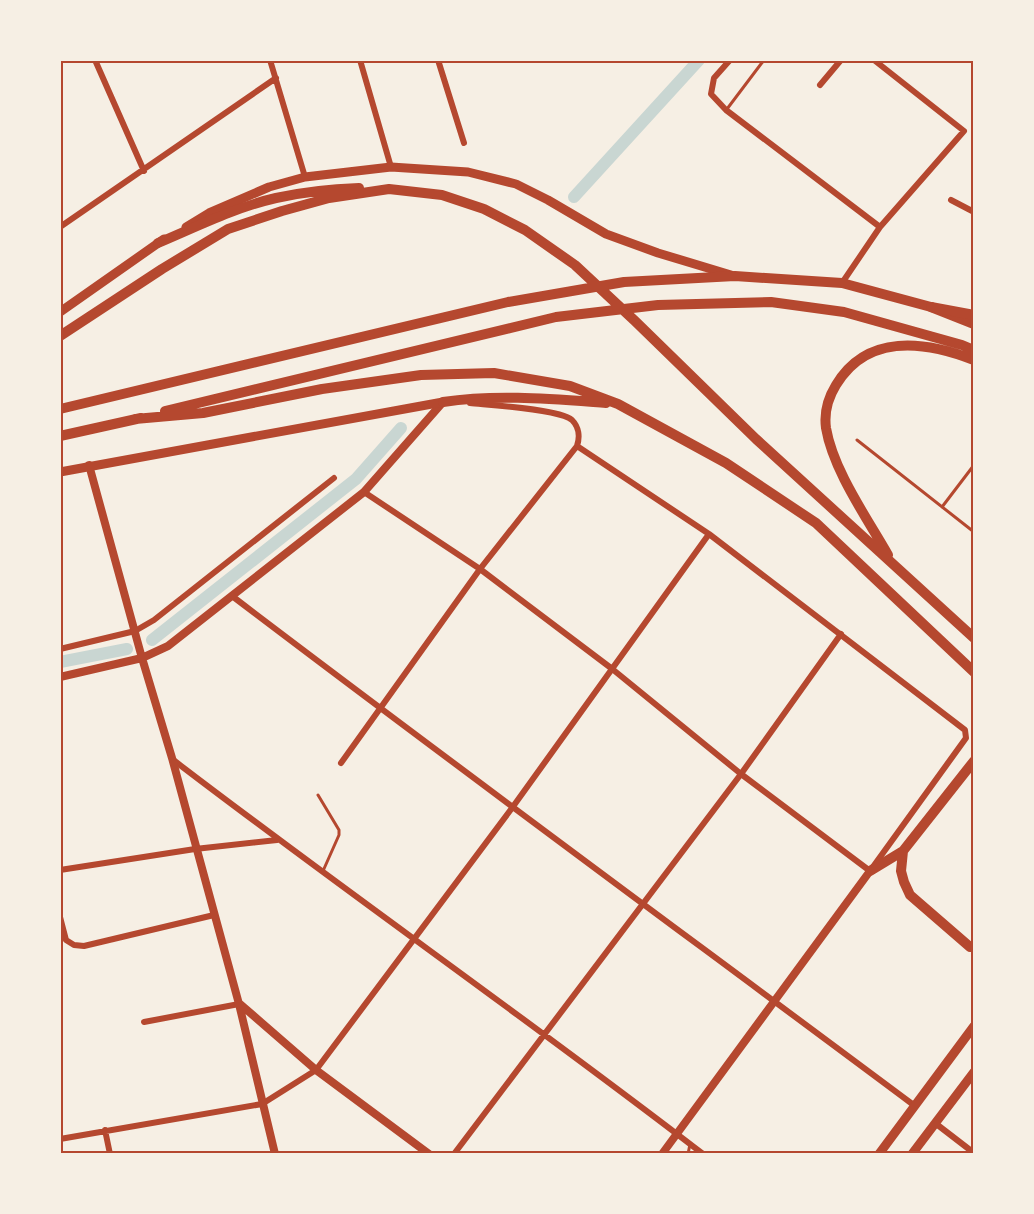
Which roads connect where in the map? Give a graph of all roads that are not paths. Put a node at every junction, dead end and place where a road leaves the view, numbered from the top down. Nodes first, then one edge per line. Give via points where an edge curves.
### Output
1 (95, 60) edge
2 (270, 60) edge
3 (360, 60) edge
4 (438, 60) edge
5 (730, 60) edge
6 (764, 60) edge
7 (841, 60) edge
8 (874, 60) edge
9 (276, 78) junction
10 (820, 85) dead end
11 (726, 110) junction
12 (464, 143) dead end
13 (390, 167) junction
14 (144, 171) junction
15 (305, 177) junction
16 (389, 189) junction
17 (951, 200) dead end
18 (974, 212) edge
19 (60, 227) edge
20 (880, 227) junction
21 (159, 243) junction
22 (735, 276) junction
23 (843, 283) junction
24 (931, 307) junction
25 (60, 310) edge
26 (974, 315) edge
27 (974, 324) edge
28 (60, 336) edge
29 (974, 350) edge
30 (974, 360) edge
31 (443, 402) junction
32 (618, 404) junction
33 (60, 409) edge
34 (135, 419) junction
35 (60, 436) edge
36 (857, 440) dead end
37 (577, 446) junction
38 (89, 465) junction
39 (974, 465) edge
40 (60, 472) edge
41 (334, 478) dead end
42 (364, 492) junction
43 (942, 507) junction
44 (974, 532) edge
45 (709, 534) junction
46 (894, 565) junction
47 (480, 569) junction
48 (232, 596) junction
49 (135, 631) junction
50 (841, 634) junction
51 (974, 638) edge
52 (60, 649) edge
53 (142, 658) junction
54 (611, 668) junction
55 (974, 672) edge
56 (60, 677) edge
57 (380, 709) junction
58 (171, 758) junction
59 (974, 761) edge
60 (340, 763) dead end
61 (741, 774) junction
62 (318, 795) dead end
63 (512, 808) junction
64 (277, 840) junction
65 (195, 849) junction
66 (903, 851) junction
67 (60, 870) edge
68 (870, 871) junction
69 (322, 873) junction
70 (644, 903) junction
71 (214, 915) junction
72 (60, 917) edge
73 (413, 940) junction
74 (974, 947) edge
75 (775, 1001) junction
76 (239, 1004) junction
77 (144, 1022) dead end
78 (974, 1026) edge
79 (545, 1035) junction
80 (316, 1070) junction
81 (972, 1077) edge
82 (262, 1104) junction
83 (915, 1106) junction
84 (935, 1123) junction
85 (105, 1130) junction
86 (677, 1134) junction
87 (60, 1139) edge
88 (690, 1144) junction
89 (974, 1153) edge
90 (110, 1154) edge
91 (275, 1154) edge
92 (429, 1154) edge
93 (454, 1154) edge
94 (662, 1154) edge
95 (688, 1154) edge
96 (703, 1154) edge
97 (879, 1154) edge
98 (912, 1154) edge

1 - 14 street
2 - 9 street
3 - 13 street
4 - 12 street
5 - 11 street via 714,78 711,94
6 - 11 lane
7 - 10 street
8 - 20 street via 964,130
9 - 14 street
9 - 15 street
11 - 20 street
13 - 15 main road
13 - 22 main road via 468,172 516,184 606,234
14 - 19 street
15 - 21 main road via 259,191 209,213
16 - 21 highway via 323,189 274,198
16 - 28 highway via 329,198 228,229
16 - 46 highway via 442,195 484,209 525,230 575,265
17 - 18 street
20 - 23 street
21 - 25 main road
22 - 23 highway
22 - 33 highway via 624,282 508,303
23 - 24 highway
24 - 26 highway
24 - 27 highway
29 - 34 highway via 844,312 771,302 658,305 556,317
30 - 46 highway via 920,345 891,345 864,355 844,372 828,399 826,426 834,460
31 - 32 highway via 501,397
31 - 37 street via 566,416 577,428
31 - 38 main road
31 - 42 street
32 - 34 highway via 570,386 494,373 422,375 322,389 203,413
32 - 55 highway via 726,463 816,524
34 - 35 highway
36 - 43 lane
37 - 45 street
37 - 47 street
38 - 40 main road
38 - 49 street
39 - 43 lane
41 - 49 street
42 - 47 street
42 - 48 street
43 - 44 lane
45 - 50 street
45 - 54 street
46 - 51 highway
47 - 54 street
47 - 57 street
48 - 53 street via 168,646
48 - 57 street
49 - 52 street
49 - 53 street
50 - 61 street
50 - 68 street via 965,730 966,738
53 - 56 street
53 - 58 street
54 - 61 street
54 - 63 street
57 - 60 street
57 - 63 street
58 - 64 street
58 - 65 street
59 - 66 highway
61 - 68 street
61 - 70 street
62 - 69 lane via 339,830
63 - 70 street
63 - 73 street
64 - 65 street
64 - 69 street
65 - 67 street
65 - 71 street
66 - 68 highway
66 - 74 highway via 902,877 910,896
68 - 75 street
69 - 73 street
70 - 75 street
70 - 79 street
71 - 72 street via 84,946 66,940
71 - 76 street
73 - 79 street
73 - 80 street
75 - 83 street
75 - 86 street
76 - 77 street
76 - 80 street
76 - 82 street
78 - 83 main road
79 - 86 street
79 - 93 street
80 - 82 street
80 - 92 street
81 - 84 main road
82 - 85 street
82 - 91 street
83 - 97 main road
84 - 89 street
84 - 98 main road
85 - 87 street
85 - 90 street
86 - 88 street
86 - 94 street
88 - 95 lane
88 - 96 street

